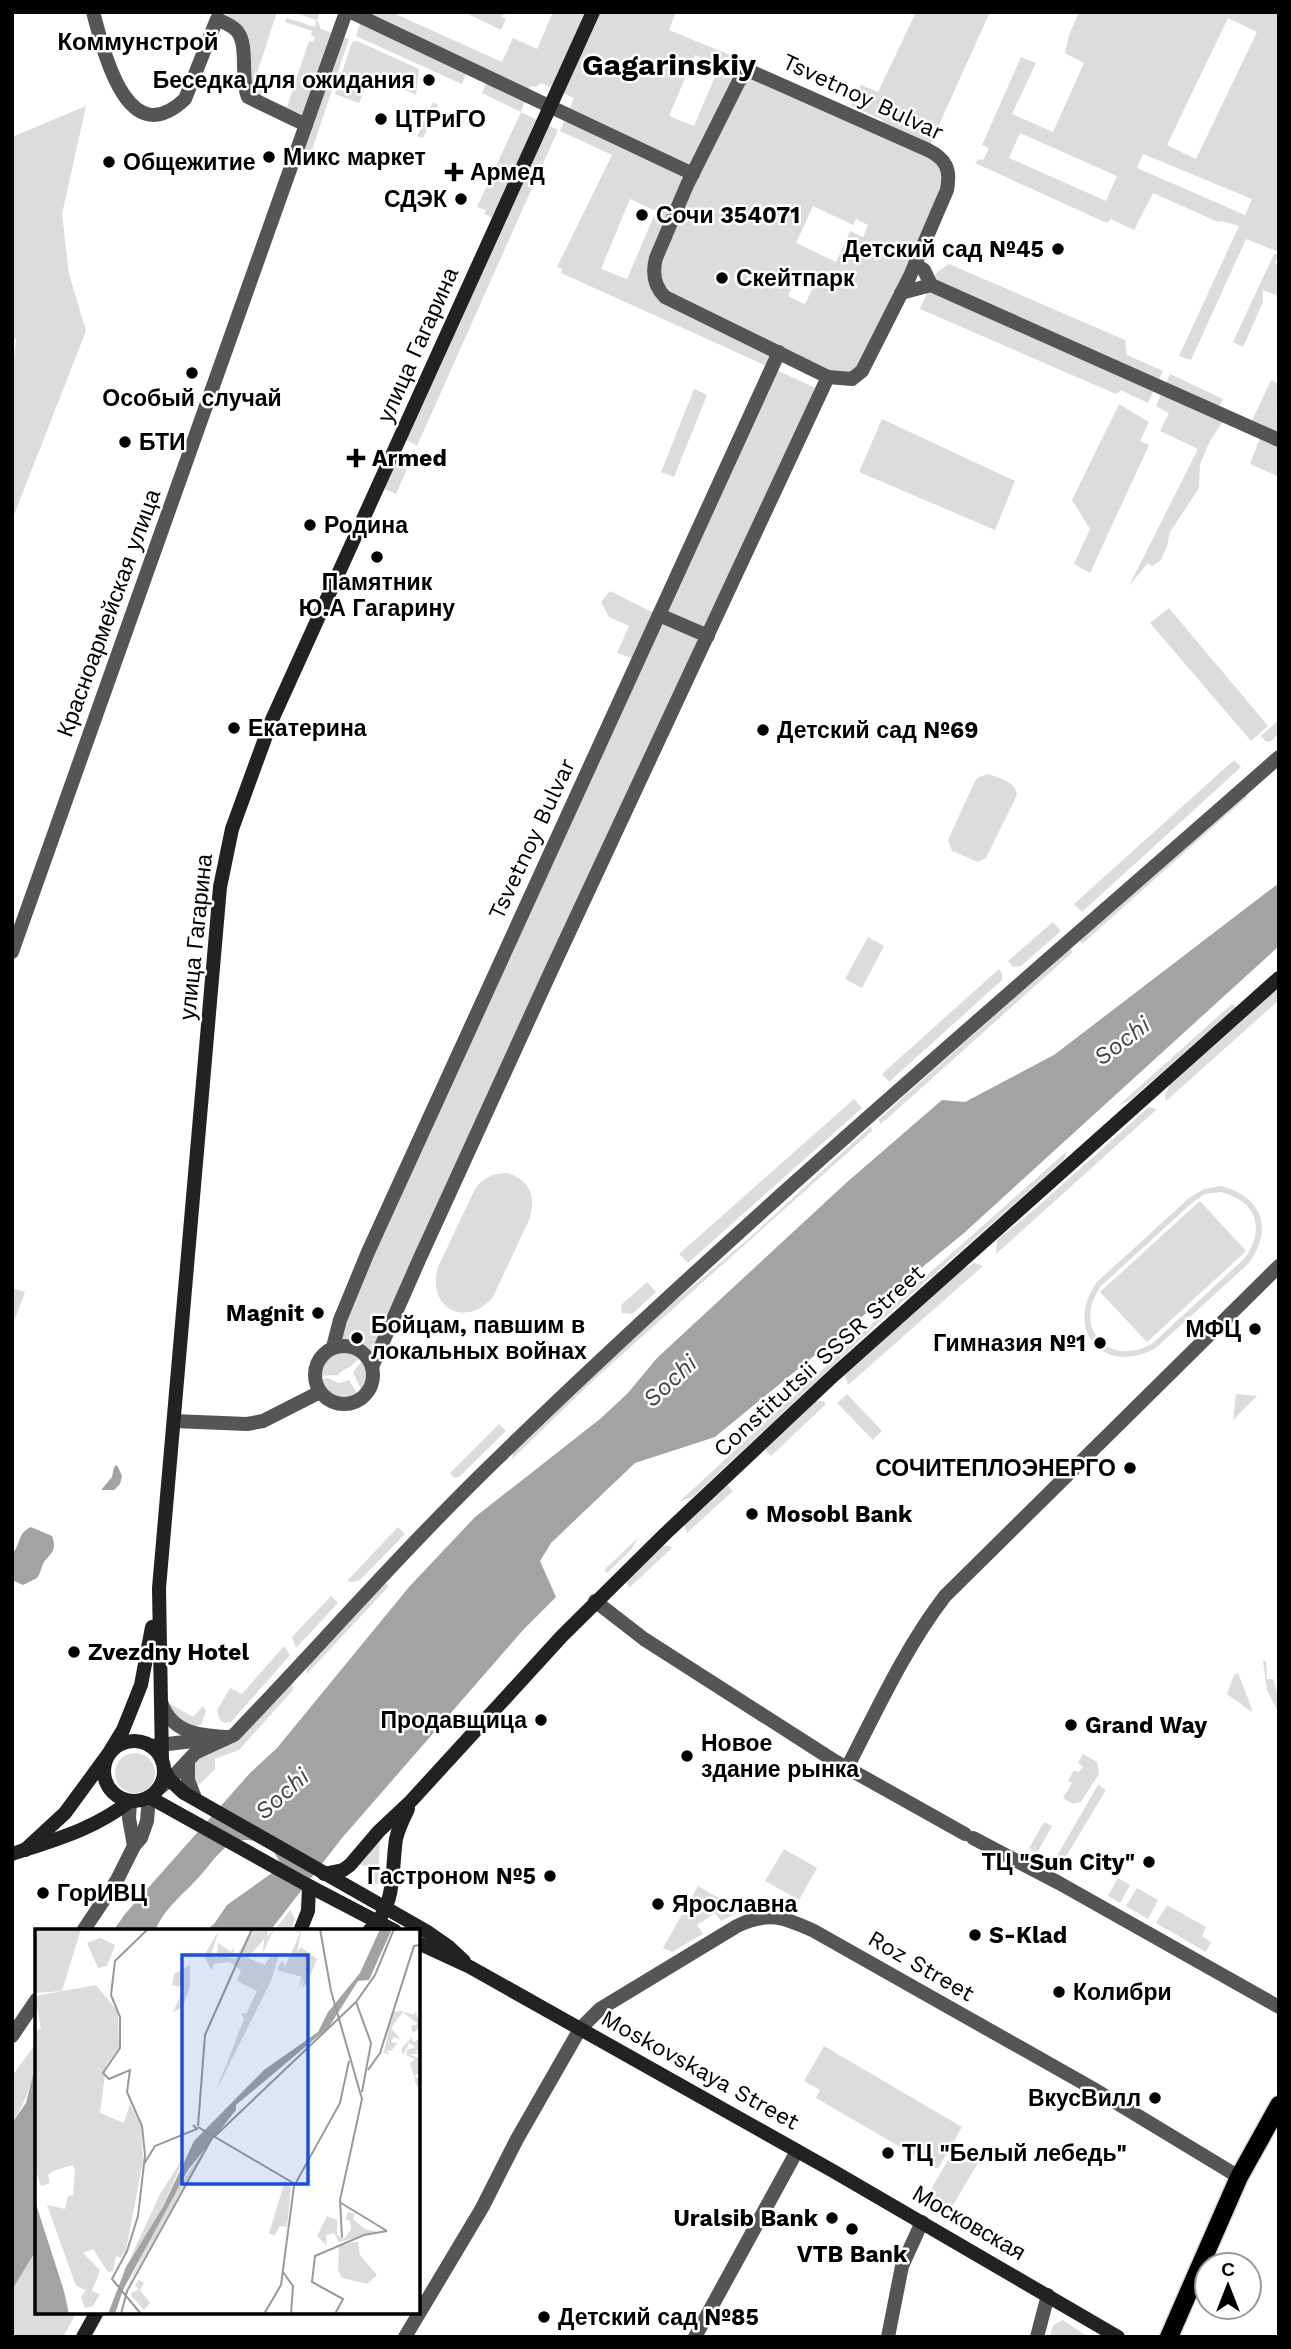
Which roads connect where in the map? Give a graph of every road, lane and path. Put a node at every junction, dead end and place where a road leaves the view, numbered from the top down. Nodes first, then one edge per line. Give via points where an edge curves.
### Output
1 (93, 12) edge
2 (348, 12) edge
3 (593, 12) edge
4 (551, 107) junction
5 (306, 125) junction
6 (693, 174) junction
7 (915, 264) junction
8 (931, 285) junction
9 (901, 293) junction
10 (779, 352) junction
11 (828, 377) junction
12 (1279, 440) edge
13 (659, 615) junction
14 (708, 636) junction
15 (1279, 757) edge
16 (12, 952) edge
17 (1279, 978) edge
18 (1279, 1266) edge
19 (333, 1348) junction
20 (372, 1367) junction
21 (320, 1392) junction
22 (174, 1421) junction
23 (159, 1588) junction
24 (595, 1601) junction
25 (160, 1701) junction
26 (232, 1737) junction
27 (156, 1745) junction
28 (109, 1753) junction
29 (188, 1761) junction
30 (847, 1769) junction
31 (165, 1770) junction
32 (153, 1794) junction
33 (197, 1799) junction
34 (130, 1801) junction
35 (411, 1801) junction
36 (134, 1846) junction
37 (18, 1852) edge
38 (323, 1872) junction
39 (309, 1886) junction
40 (386, 1908) junction
41 (374, 1926) edge
42 (84, 1929) edge
43 (301, 1929) edge
44 (420, 1929) edge
45 (420, 1929) edge
46 (420, 1944) edge
47 (470, 1967) junction
48 (35, 2003) edge
49 (1279, 2007) edge
50 (580, 2029) junction
51 (12, 2036) edge
52 (1279, 2105) edge
53 (797, 2151) junction
54 (1239, 2177) junction
55 (922, 2222) junction
56 (1048, 2295) junction
57 (420, 2312) edge
58 (96, 2314) edge
59 (419, 2314) edge
60 (83, 2337) edge
61 (405, 2337) edge
62 (695, 2337) edge
63 (888, 2337) edge
64 (1038, 2337) edge
65 (1118, 2337) edge
66 (1169, 2337) edge

1 - 5 street via 122,94 149,116 175,109 186,99 217,19 239,33 248,97
2 - 4 street, Красноармейская улица
2 - 5 street, Красноармейская улица
3 - 4 main road
4 - 6 street, Красноармейская улица
4 - 22 main road via 271,722 232,829 220,887
5 - 16 street, Красноармейская улица
6 - 7 street, Tsvetnoy Bulvar via 739,80 747,73 759,73 928,150 946,163 947,190
6 - 10 street, Tsvetnoy Bulvar via 656,258 654,276 660,292
7 - 8 street via 924,270
7 - 9 street, Tsvetnoy Bulvar
8 - 9 street
8 - 12 street
9 - 11 street, Tsvetnoy Bulvar via 862,370 852,379
10 - 11 street, Tsvetnoy Bulvar
10 - 13 street, Tsvetnoy Bulvar
11 - 14 street
13 - 14 street
13 - 19 street, Tsvetnoy Bulvar via 369,1252
14 - 20 street via 472,1141
15 - 26 street via 609,1352 466,1489
17 - 24 main road, Constitutsii SSSR Street via 834,1375
18 - 30 street via 945,1596
19 - 20 street via 357,1349
19 - 21 street via 316,1364
20 - 21 street via 372,1385 353,1403 334,1403
21 - 22 street via 263,1421
22 - 23 main road
23 - 25 main road
23 - 28 main road via 141,1685
24 - 30 street via 644,1639
24 - 35 main road, Constitutsii SSSR Street
25 - 26 street via 167,1717 187,1732
25 - 27 main road
26 - 27 street
26 - 29 street via 204,1747
27 - 28 main road via 128,1741
27 - 31 main road
28 - 34 main road via 103,1770 108,1787
28 - 37 main road via 65,1814
29 - 31 street
29 - 33 street via 188,1780
30 - 49 street
31 - 32 street
31 - 33 main road via 184,1793
32 - 34 main road
32 - 36 street via 141,1838
32 - 39 main road
33 - 38 main road
34 - 36 street
34 - 37 main road via 73,1834
35 - 38 main road via 379,1830 351,1866
35 - 40 main road via 396,1837
36 - 42 street
38 - 40 main road
39 - 41 main road
39 - 43 main road via 308,1911
40 - 41 main road
40 - 45 main road
44 - 47 main road
46 - 47 main road
47 - 50 main road, Moskovskaya Street
48 - 51 street
50 - 53 main road, Moskovskaya Street
50 - 54 street, Roz Street via 600,2009 749,1920 778,1917 814,1931
50 - 57 street, Roz Street
52 - 54 main road
53 - 55 main road, Московская
53 - 62 street
54 - 66 main road
55 - 56 main road, Московская
55 - 63 street via 902,2266
56 - 64 street
56 - 65 main road, Московская
58 - 60 main road
59 - 61 street, Roz Street

